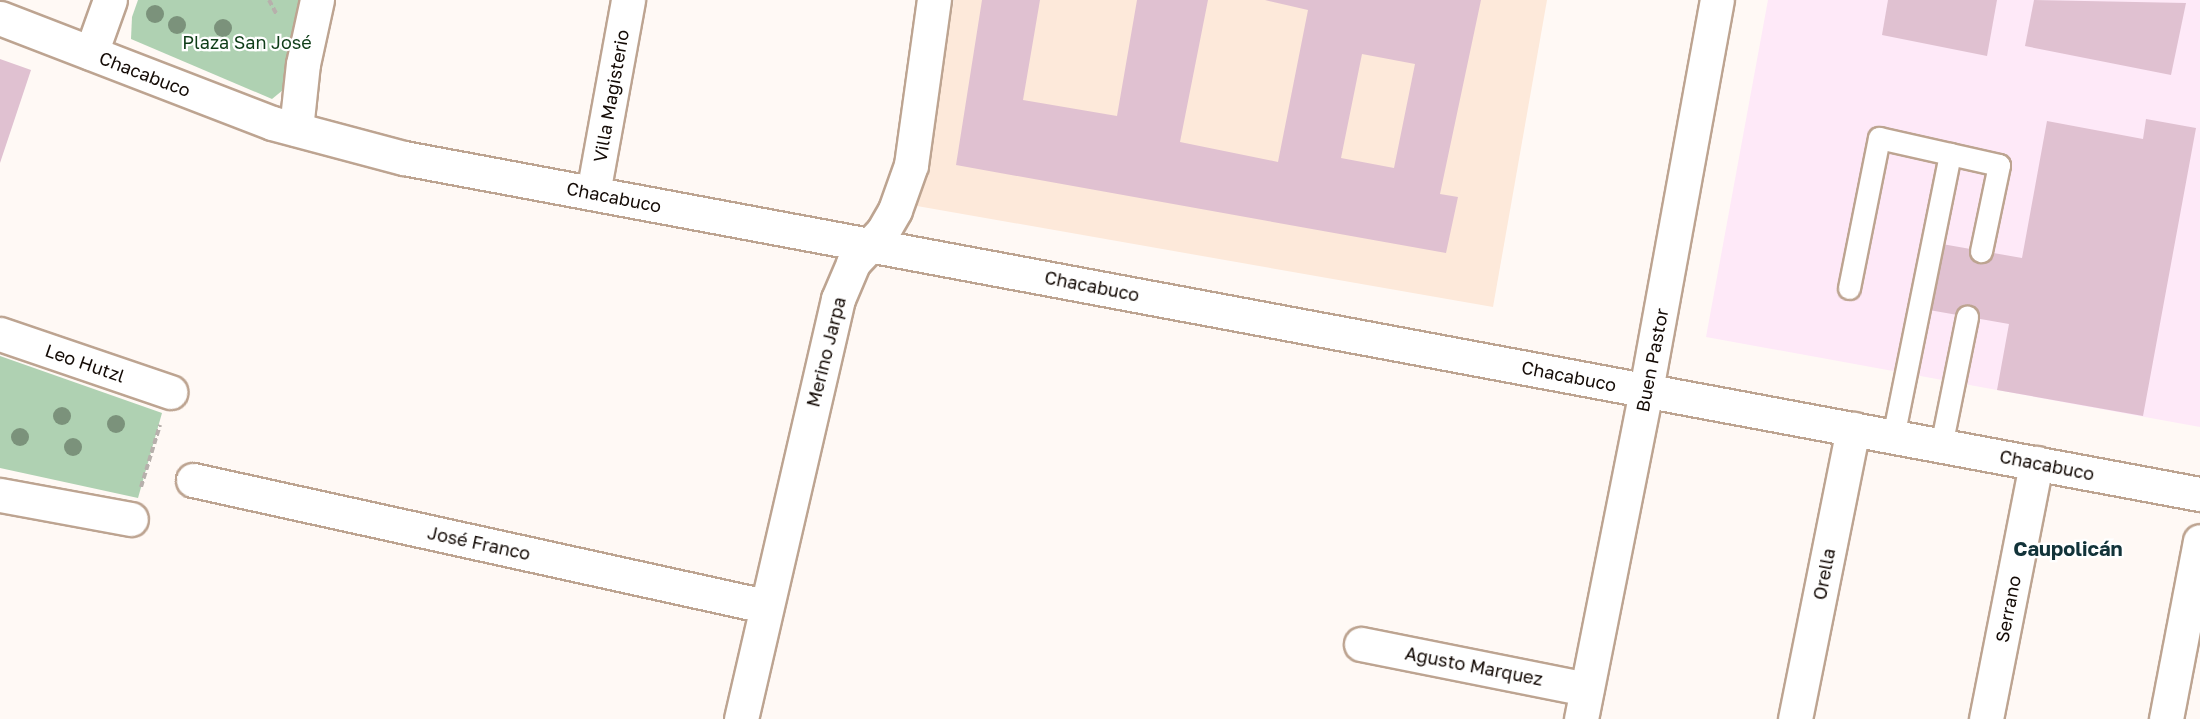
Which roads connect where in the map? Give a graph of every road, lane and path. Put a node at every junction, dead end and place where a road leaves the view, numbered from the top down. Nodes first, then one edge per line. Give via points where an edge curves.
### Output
1 (110, 0) edge
2 (317, 0) edge
3 (628, 0) edge
4 (934, 0) edge
5 (1717, 0) edge
6 (0, 18) edge
7 (91, 53) junction
8 (296, 129) junction
9 (1950, 154) junction
10 (593, 193) junction
11 (867, 245) junction
12 (1981, 251) dead end
13 (1849, 288) dead end
14 (1967, 317) dead end
15 (0, 334) edge
16 (1646, 390) junction
17 (170, 392) joint
18 (1853, 429) junction
19 (1893, 437) junction
20 (1941, 446) junction
21 (2037, 463) junction
22 (193, 480) dead end
23 (2200, 494) edge
24 (0, 495) edge
25 (131, 519) joint
26 (2200, 541) edge
27 (765, 606) junction
28 (1361, 644) dead end
29 (1584, 704) edge
30 (741, 719) edge
31 (1795, 719) edge
32 (1986, 719) edge
33 (2166, 719) edge

1 - 7 street
2 - 8 street via 303,64
3 - 10 street, Villa Magisterio
4 - 11 street, Merino Jarpa via 911,165 895,210 883,231
5 - 16 street, Buen Pastor
6 - 7 street, Chacabuco
7 - 8 street, Chacabuco
8 - 10 street, Chacabuco via 404,158
9 - 12 lane via 1999,165
9 - 13 lane via 1879,138
9 - 19 lane
10 - 11 street, Chacabuco
11 - 16 street, Chacabuco
11 - 27 street, Merino Jarpa via 853,263 838,299
14 - 20 lane
15 - 17 street, Leo Hutzl
16 - 18 street, Chacabuco
16 - 29 street, Buen Pastor
17 - 25 path
18 - 19 street, Chacabuco
18 - 31 street, Orella
19 - 20 street, Chacabuco
20 - 21 street, Chacabuco
21 - 23 street, Chacabuco
21 - 32 street, Serrano
22 - 27 street, José Franco
24 - 25 street
26 - 33 street
27 - 30 street, Merino Jarpa
28 - 29 street, Agusto Marquez

